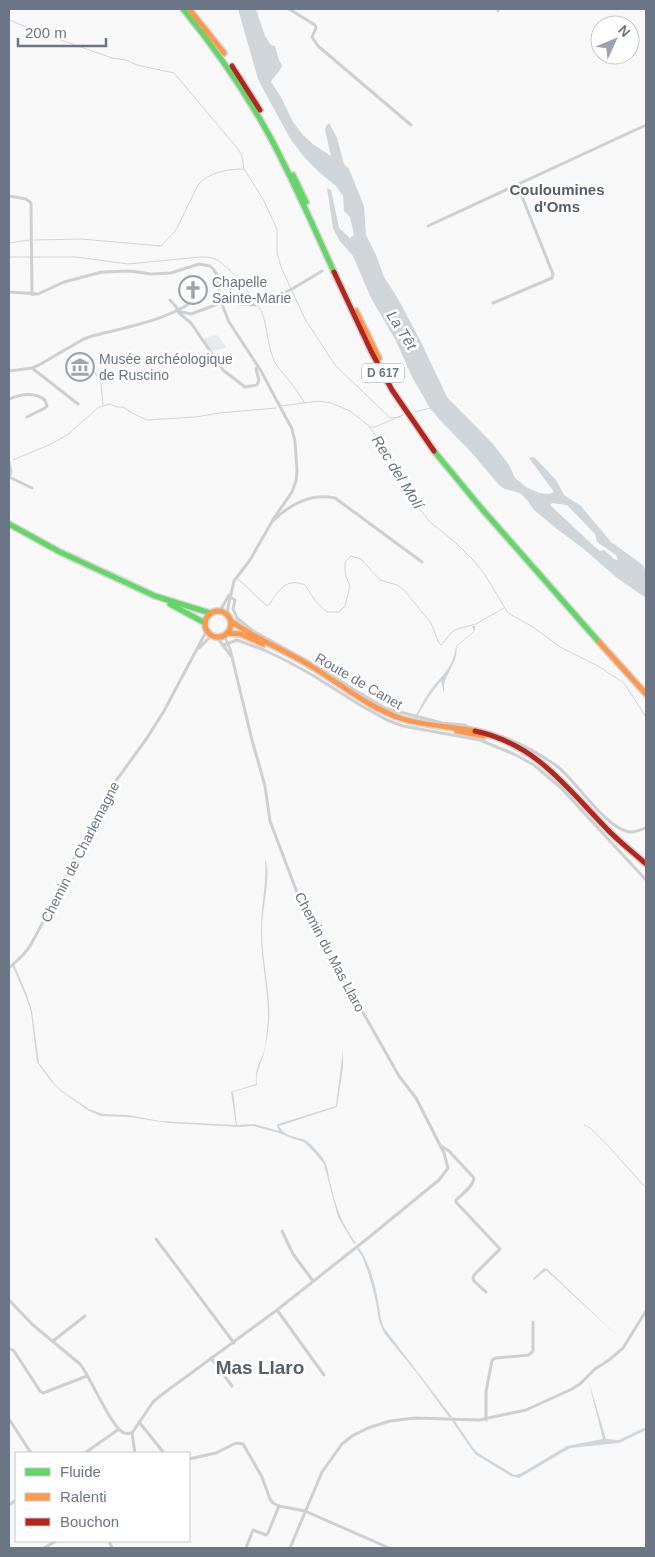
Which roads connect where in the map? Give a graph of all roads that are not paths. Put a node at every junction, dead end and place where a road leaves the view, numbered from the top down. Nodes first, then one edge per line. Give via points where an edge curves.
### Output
1 (183, 9) edge
2 (188, 9) edge
3 (289, 9) edge
4 (411, 125) dead end
5 (646, 125) edge
6 (517, 184) junction
7 (9, 196) edge
8 (428, 226) dead end
9 (322, 271) dead end
10 (196, 280) dead end
11 (9, 292) edge
12 (32, 295) junction
13 (170, 300) dead end
14 (221, 302) junction
15 (493, 303) dead end
16 (176, 311) junction
17 (258, 366) junction
18 (32, 368) junction
19 (9, 371) edge
20 (9, 399) edge
21 (78, 404) dead end
22 (27, 417) dead end
23 (9, 462) edge
24 (9, 478) edge
25 (32, 488) dead end
26 (270, 524) junction
27 (9, 525) edge
28 (422, 562) dead end
29 (229, 597) junction
30 (220, 611) junction
31 (210, 613) junction
32 (229, 618) junction
33 (205, 623) junction
34 (207, 630) junction
35 (226, 634) junction
36 (214, 636) junction
37 (226, 645) junction
38 (194, 655) junction
39 (646, 689) edge
40 (646, 694) edge
41 (467, 728) junction
42 (646, 828) edge
43 (646, 865) edge
44 (646, 880) edge
45 (11, 965) edge
46 (440, 1145) junction
47 (282, 1231) dead end
48 (156, 1239) dead end
49 (313, 1281) junction
50 (486, 1292) dead end
51 (9, 1300) edge
52 (276, 1310) junction
53 (646, 1311) edge
54 (85, 1316) dead end
55 (533, 1322) dead end
56 (53, 1341) junction
57 (234, 1343) junction
58 (9, 1348) edge
59 (211, 1358) junction
60 (324, 1375) dead end
61 (88, 1376) junction
62 (232, 1386) dead end
63 (9, 1419) edge
64 (486, 1420) junction
65 (139, 1422) junction
66 (119, 1429) junction
67 (132, 1433) junction
68 (30, 1452) edge
69 (86, 1452) edge
70 (135, 1452) edge
71 (163, 1452) edge
72 (190, 1460) edge
73 (280, 1506) junction
74 (305, 1510) junction
75 (246, 1548) edge
76 (290, 1548) edge
77 (390, 1548) edge

1 - 40 main road, D 617 via 224,61 263,124 364,337 413,422 476,502
2 - 39 main road, D 617 via 233,67 268,123 382,362 419,426 509,535
3 - 4 street via 315,25 312,37 318,46
5 - 6 street
6 - 8 street
6 - 15 street via 554,274 552,278
7 - 12 street via 26,198 31,203
9 - 14 street via 257,305
10 - 16 street via 201,295
11 - 12 street
12 - 14 street via 102,272 170,273 199,264 210,266 217,275
13 - 16 street
14 - 16 street via 191,314
14 - 17 street via 229,322
16 - 17 street via 191,323 222,370 245,387 257,385
16 - 18 street via 82,340
17 - 26 street via 295,441 296,481
18 - 19 street
18 - 21 street
20 - 22 street via 36,394 45,400 45,408
23 - 24 street
24 - 25 street
26 - 28 street via 293,504 327,496 335,498
26 - 29 street via 234,581
27 - 31 main road via 155,596
27 - 33 main road via 60,554
29 - 30 street
29 - 32 street
29 - 41 street via 235,600 233,609 237,618 253,631 374,702 413,716
30 - 31 main road
30 - 32 main road
31 - 33 main road
32 - 35 main road via 230,627
32 - 41 main road, Route de Canet via 246,632 386,712 421,724
33 - 34 main road
34 - 36 main road
34 - 38 street, Chemin de Charlemagne
35 - 36 main road
35 - 37 street
35 - 43 main road, Route de Canet via 237,633 284,654 384,714 422,726 486,736 522,751 554,776 613,838
36 - 37 street
36 - 38 street, Chemin de Charlemagne
37 - 44 street via 237,640 264,650 395,723 480,740 526,759 561,788
37 - 46 street, Chemin du Mas Llaro via 232,657 265,786 270,821 302,903
38 - 45 street, Chemin de Charlemagne via 160,718 113,785 30,946
41 - 42 street via 496,733 557,766 605,818 618,827 631,832
41 - 43 main road, Route de Canet via 510,743 546,766
46 - 49 street, Chemin du Mas Llaro via 448,1164 444,1174
46 - 50 street, Chemin du Mas Llaro via 474,1178 472,1185 456,1202 500,1249 473,1278
47 - 49 street via 293,1254
48 - 57 street
49 - 52 street, Chemin du Mas Llaro
51 - 56 street
52 - 57 street, Chemin du Mas Llaro
52 - 60 street
53 - 64 street via 622,1348 580,1384 526,1410
54 - 56 street
55 - 64 street via 530,1355 492,1360 486,1392
56 - 61 street via 80,1364
57 - 59 street, Chemin du Mas Llaro
58 - 61 street via 40,1392
59 - 62 street
59 - 65 street, Chemin du Mas Llaro via 154,1402
61 - 66 street
63 - 68 street
64 - 74 street via 405,1419 362,1431 342,1444 322,1472
65 - 67 street, Chemin du Mas Llaro
65 - 71 street
66 - 67 street
66 - 69 street
67 - 70 street
72 - 73 street via 216,1453 236,1443 244,1444 270,1499
73 - 74 street
73 - 75 street via 268,1533 254,1530
74 - 76 street
74 - 77 street

